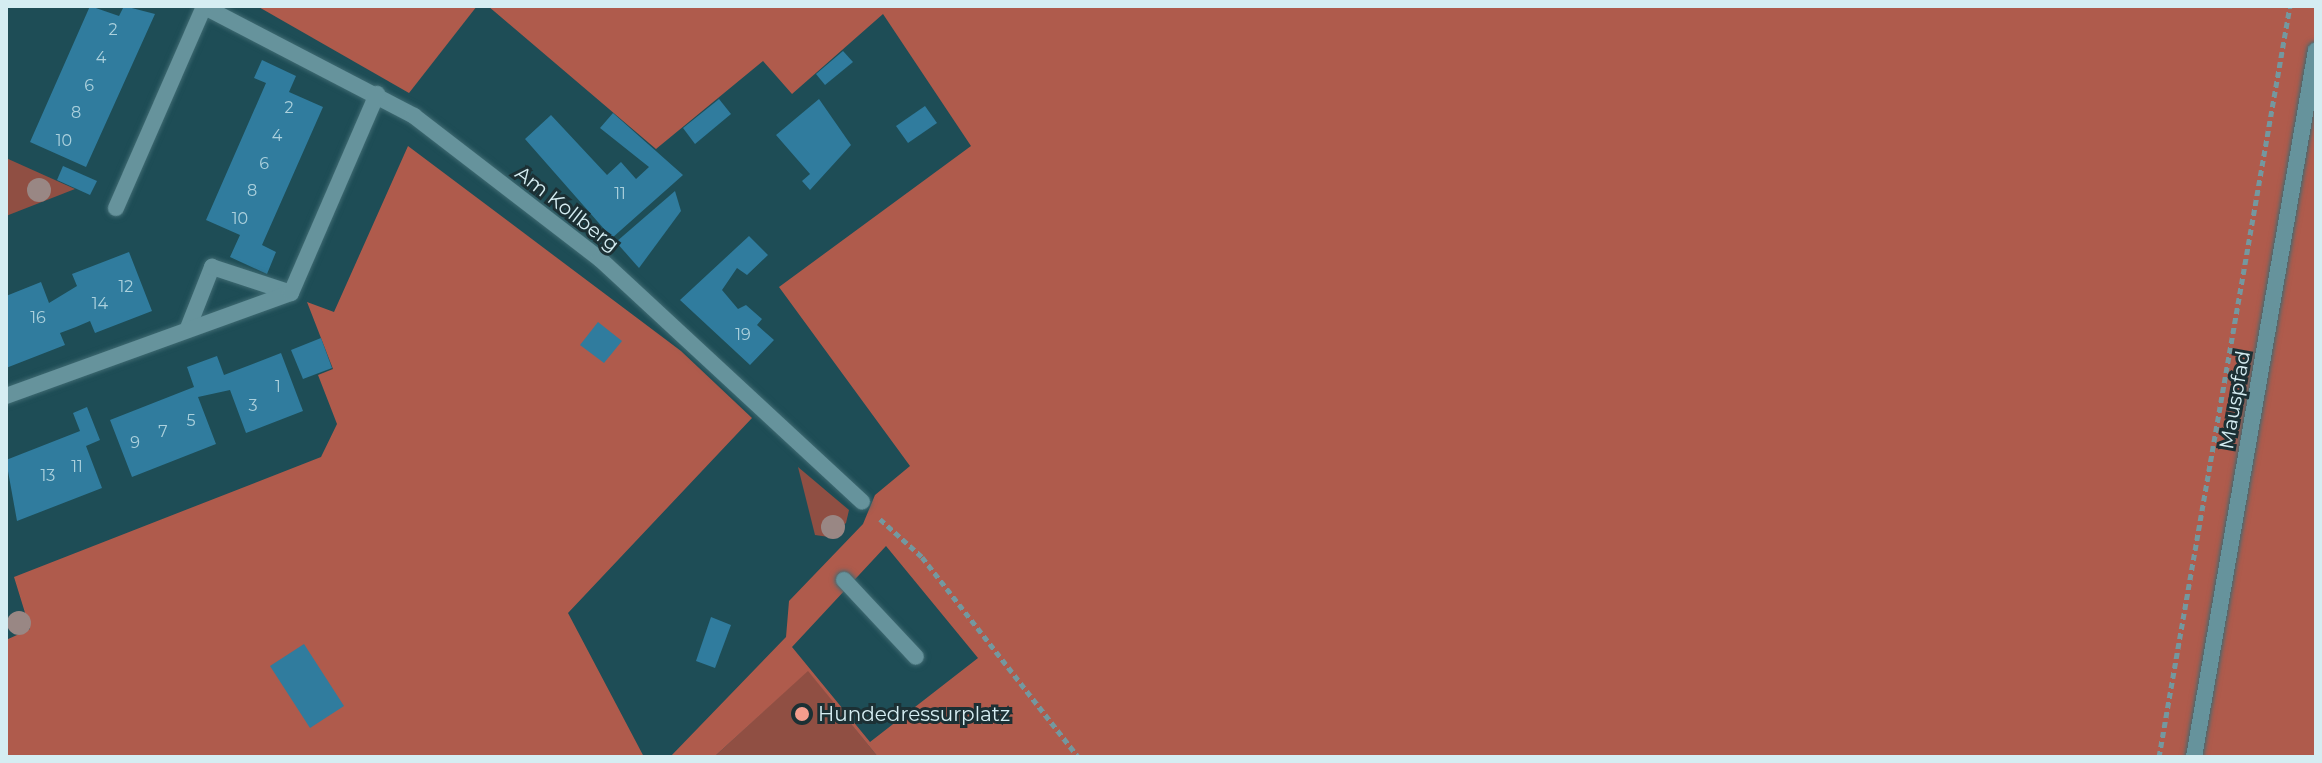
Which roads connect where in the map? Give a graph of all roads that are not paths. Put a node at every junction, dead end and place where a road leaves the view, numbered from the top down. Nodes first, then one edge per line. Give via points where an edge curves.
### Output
1 (204, 6) edge
2 (2316, 50) edge
3 (377, 94) junction
4 (116, 208) dead end
5 (291, 293) junction
6 (188, 328) junction
7 (6, 396) edge
8 (862, 502) road end
9 (844, 580) dead end
10 (916, 657) dead end
11 (2194, 757) edge

1 - 3 street, Am Kollberg
1 - 4 street, Am Kollberg
2 - 11 street, Mauspfad
3 - 5 street
3 - 8 street, Am Kollberg via 600,259
5 - 6 street
5 - 6 street via 212,267
6 - 7 street
9 - 10 street

